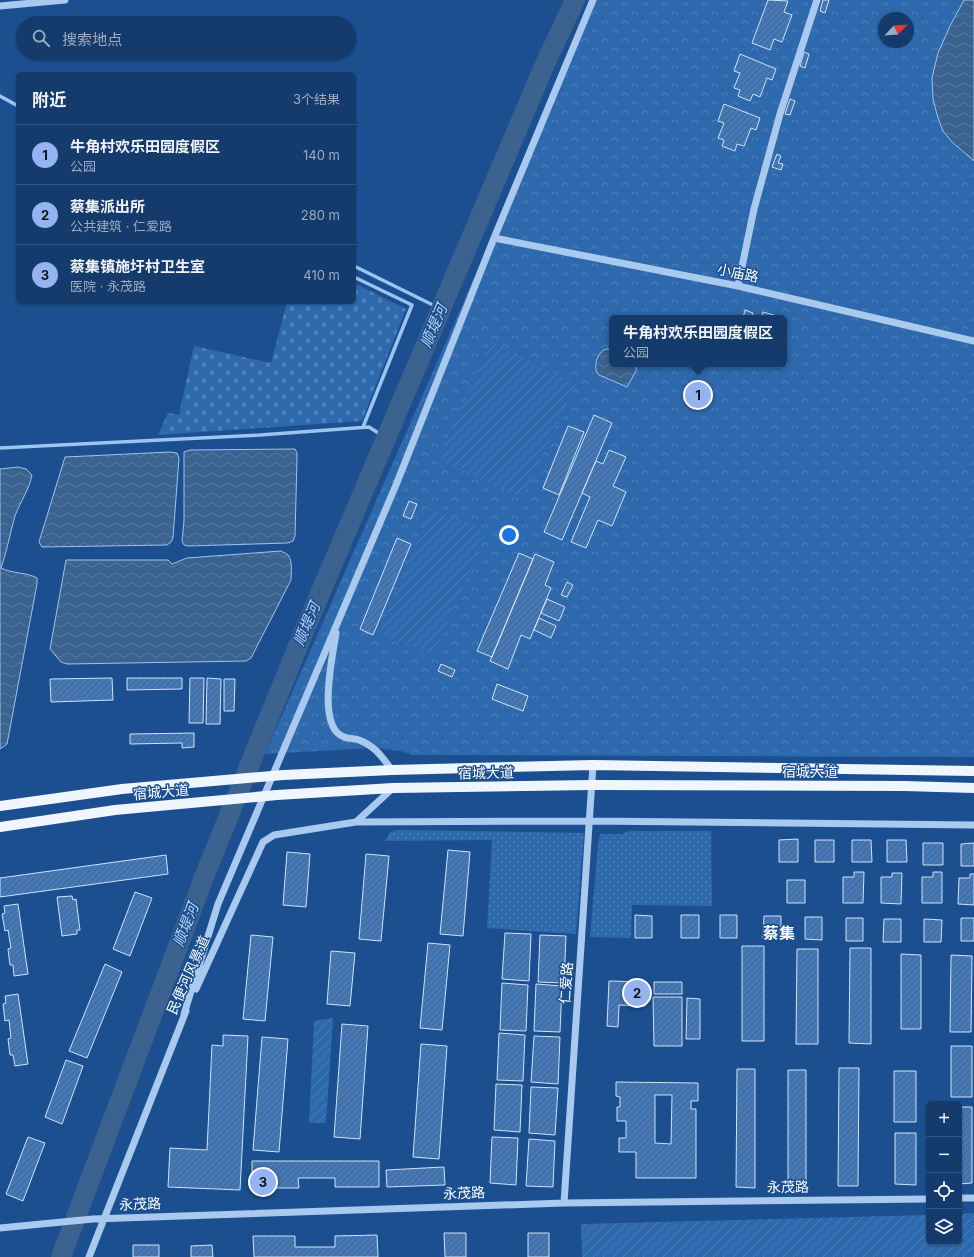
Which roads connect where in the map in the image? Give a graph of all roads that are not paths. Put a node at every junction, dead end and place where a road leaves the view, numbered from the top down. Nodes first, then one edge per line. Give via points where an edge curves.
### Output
1 (65, 0) edge
2 (593, 0) edge
3 (816, 0) edge
4 (0, 6) edge
5 (494, 238) junction
6 (738, 286) junction
7 (974, 341) edge
8 (337, 623) junction
9 (593, 765) junction
10 (392, 770) junction
11 (974, 771) edge
12 (592, 785) junction
13 (393, 788) junction
14 (974, 788) edge
15 (0, 806) edge
16 (590, 821) junction
17 (356, 822) junction
18 (974, 825) edge
19 (0, 827) edge
20 (184, 1014) junction
21 (962, 1198) edge
22 (974, 1198) edge
23 (926, 1199) edge
24 (564, 1203) junction
25 (104, 1218) junction
26 (0, 1228) edge
27 (89, 1257) edge

1 - 4 street
2 - 5 street
3 - 6 street via 758,194
5 - 6 street, 小庙路
5 - 8 street via 396,485
6 - 7 street, 小庙路
8 - 10 street via 327,695 330,721 335,731 343,737 357,740 378,751
8 - 20 street via 218,904
9 - 10 main road, 宿城大道
9 - 11 main road, 宿城大道
9 - 12 street, 仁爱路
10 - 15 main road, 宿城大道 via 283,775 122,789
12 - 13 main road, 宿城大道
12 - 14 main road, 宿城大道
12 - 16 street, 仁爱路
13 - 17 street
13 - 19 main road, 宿城大道 via 115,810
16 - 17 street, 民便河风景道
16 - 18 street, 民便河风景道
16 - 24 street, 仁爱路
17 - 20 street, 民便河风景道 via 274,835 263,842
20 - 25 street, 民便河风景道
21 - 22 street
23 - 24 street, 永茂路
24 - 25 street, 永茂路
25 - 26 street, 永茂路
25 - 27 street, 民便河风景道

